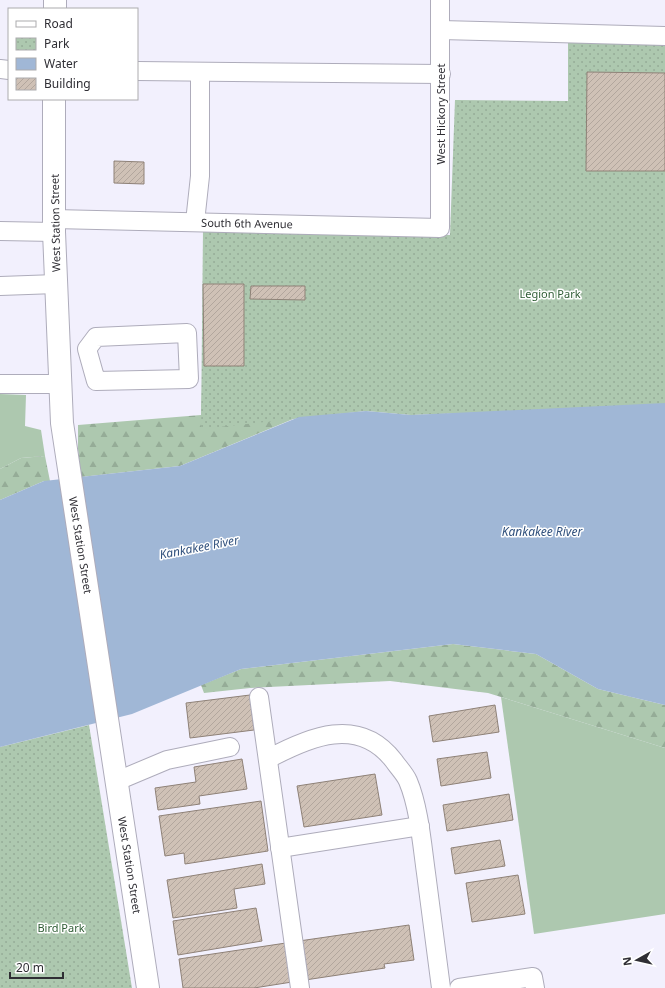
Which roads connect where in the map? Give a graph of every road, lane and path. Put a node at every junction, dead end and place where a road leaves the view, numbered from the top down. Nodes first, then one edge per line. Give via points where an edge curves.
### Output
1 (440, 0) edge
2 (441, 30) junction
3 (665, 36) edge
4 (138, 71) edge
5 (200, 72) junction
6 (441, 74) junction
7 (54, 100) edge
8 (195, 222) junction
9 (54, 225) junction
10 (440, 228) joint
11 (0, 231) edge
12 (56, 284) junction
13 (0, 286) edge
14 (87, 349) junction
15 (58, 350) junction
16 (0, 384) edge
17 (60, 384) junction
18 (259, 697) dead end
19 (230, 747) dead end
20 (268, 759) junction
21 (117, 781) junction
22 (420, 826) junction
23 (280, 848) junction
24 (534, 982) edge
25 (148, 988) edge
26 (300, 988) edge
27 (441, 988) edge
28 (459, 988) edge

1 - 2 street, West Hickory Street
2 - 3 street
2 - 6 street, West Hickory Street
4 - 5 street
5 - 6 street
5 - 8 street via 200,176
6 - 10 street, West Hickory Street
7 - 9 main road, West Station Street
8 - 9 street, South 6th Avenue
8 - 10 street, South 6th Avenue
9 - 11 street, South 6th Avenue
9 - 12 main road, West Station Street
12 - 13 street
12 - 15 main road, West Station Street
14 - 14 street via 96,381 189,379 187,333 96,337
14 - 15 street
15 - 17 main road, West Station Street
16 - 17 street
17 - 21 main road, West Station Street via 62,424
18 - 20 street
19 - 21 street via 167,760
20 - 22 street via 296,744 321,736 350,735 371,739 387,752 408,780
20 - 23 street
21 - 25 main road, West Station Street
22 - 23 street
22 - 27 street
23 - 26 street
24 - 28 street

